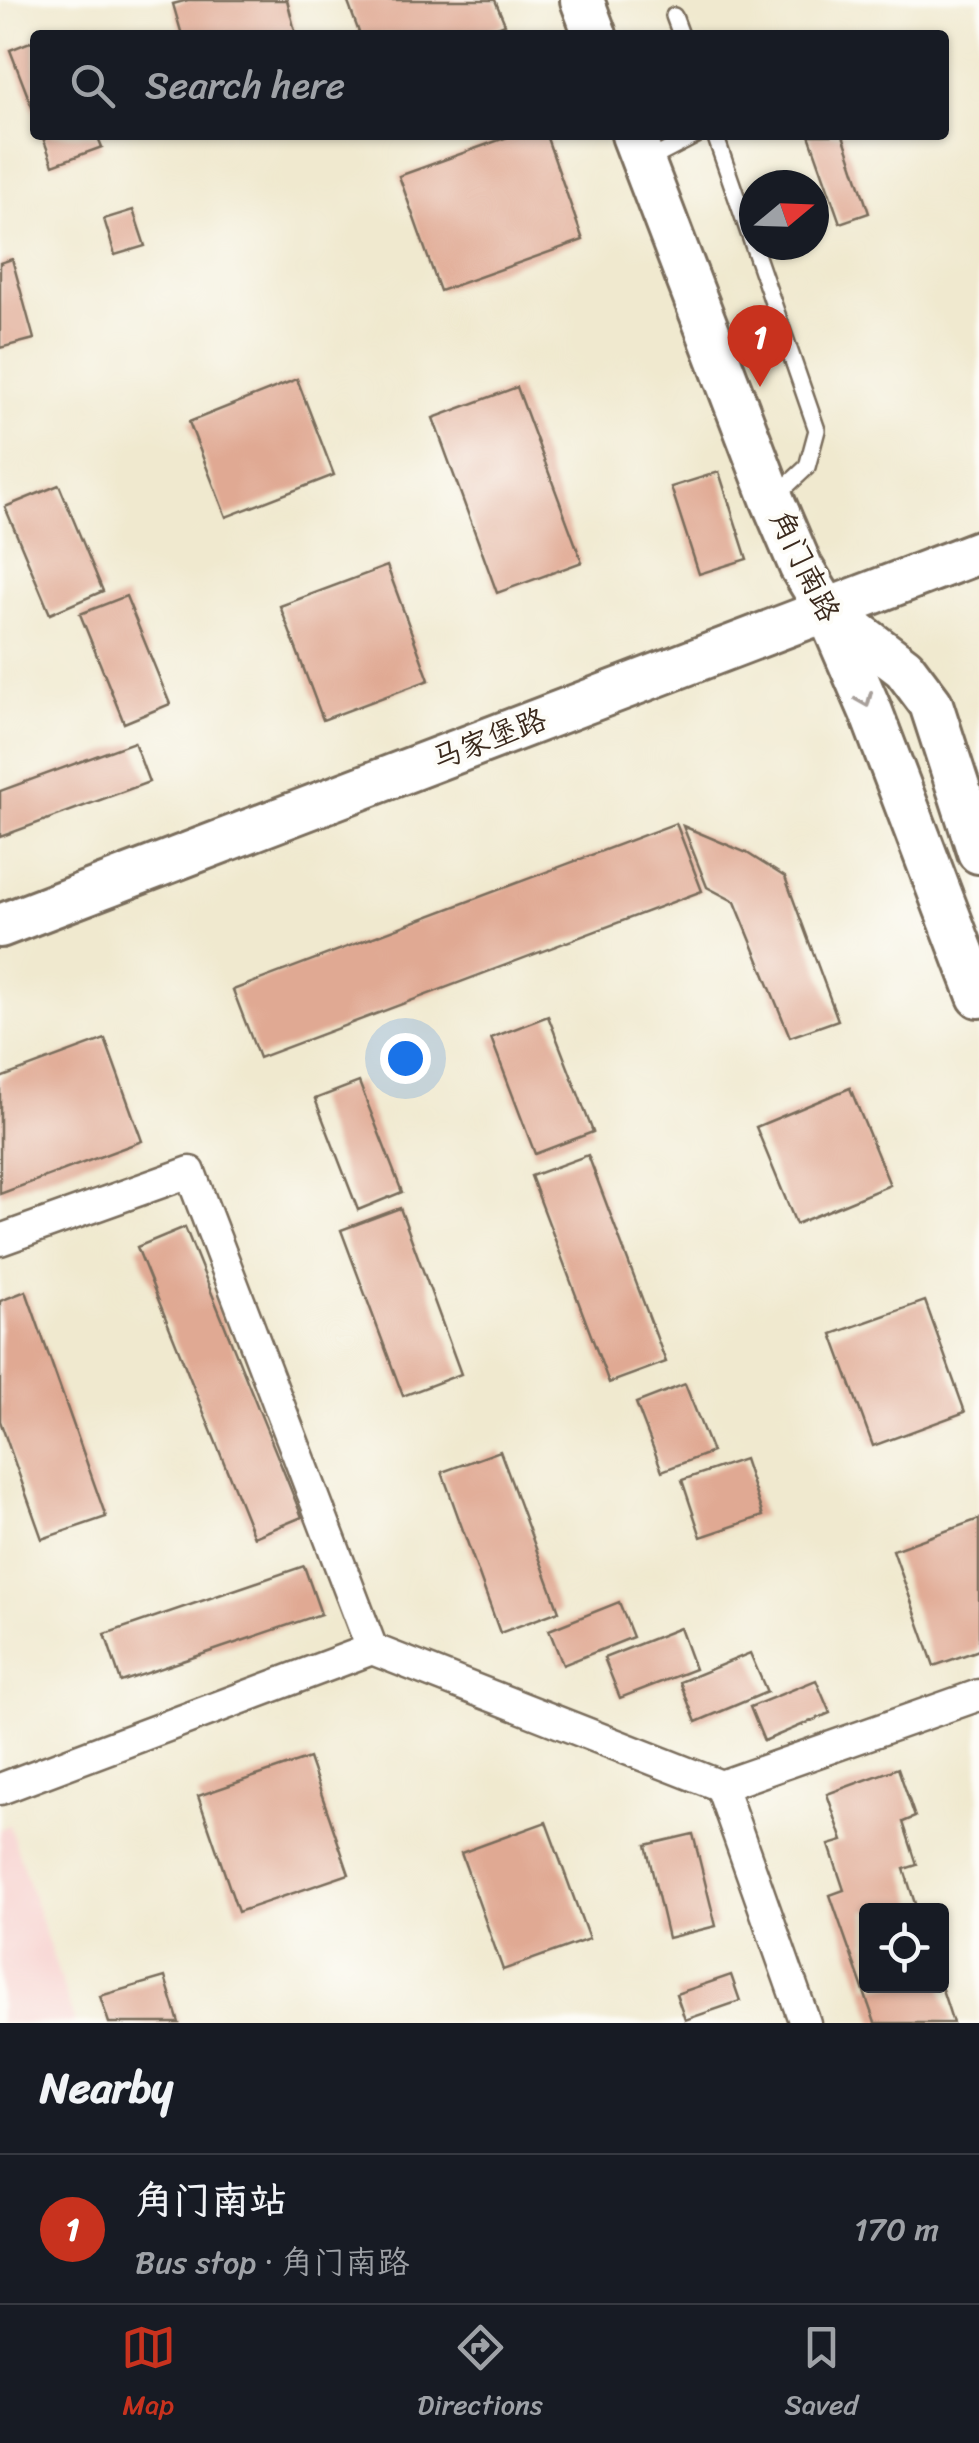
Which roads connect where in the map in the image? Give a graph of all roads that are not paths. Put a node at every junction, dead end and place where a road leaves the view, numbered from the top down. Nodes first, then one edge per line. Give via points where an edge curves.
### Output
1 (582, 0) edge
2 (674, 16) dead end
3 (593, 30) edge
4 (679, 30) edge
5 (676, 140) edge
6 (717, 140) edge
7 (638, 149) edge
8 (772, 499) junction
9 (979, 552) edge
10 (828, 610) junction
11 (979, 852) edge
12 (0, 926) edge
13 (979, 996) edge
14 (0, 1240) edge
15 (372, 1649) junction
16 (979, 1694) edge
17 (721, 1786) junction
18 (0, 1788) edge
19 (805, 2023) edge

1 - 3 street
2 - 4 lane
5 - 7 lane
6 - 8 lane via 817,430 807,466
7 - 8 street, 角门南路
8 - 10 street, 角门南路
9 - 10 street, 马家堡路
10 - 11 street via 904,668 931,704
10 - 12 street, 马家堡路
10 -> 13 street, 角门南路
14 - 15 street via 190,1172
15 - 17 street
15 - 18 street
16 - 17 street
17 - 19 street

